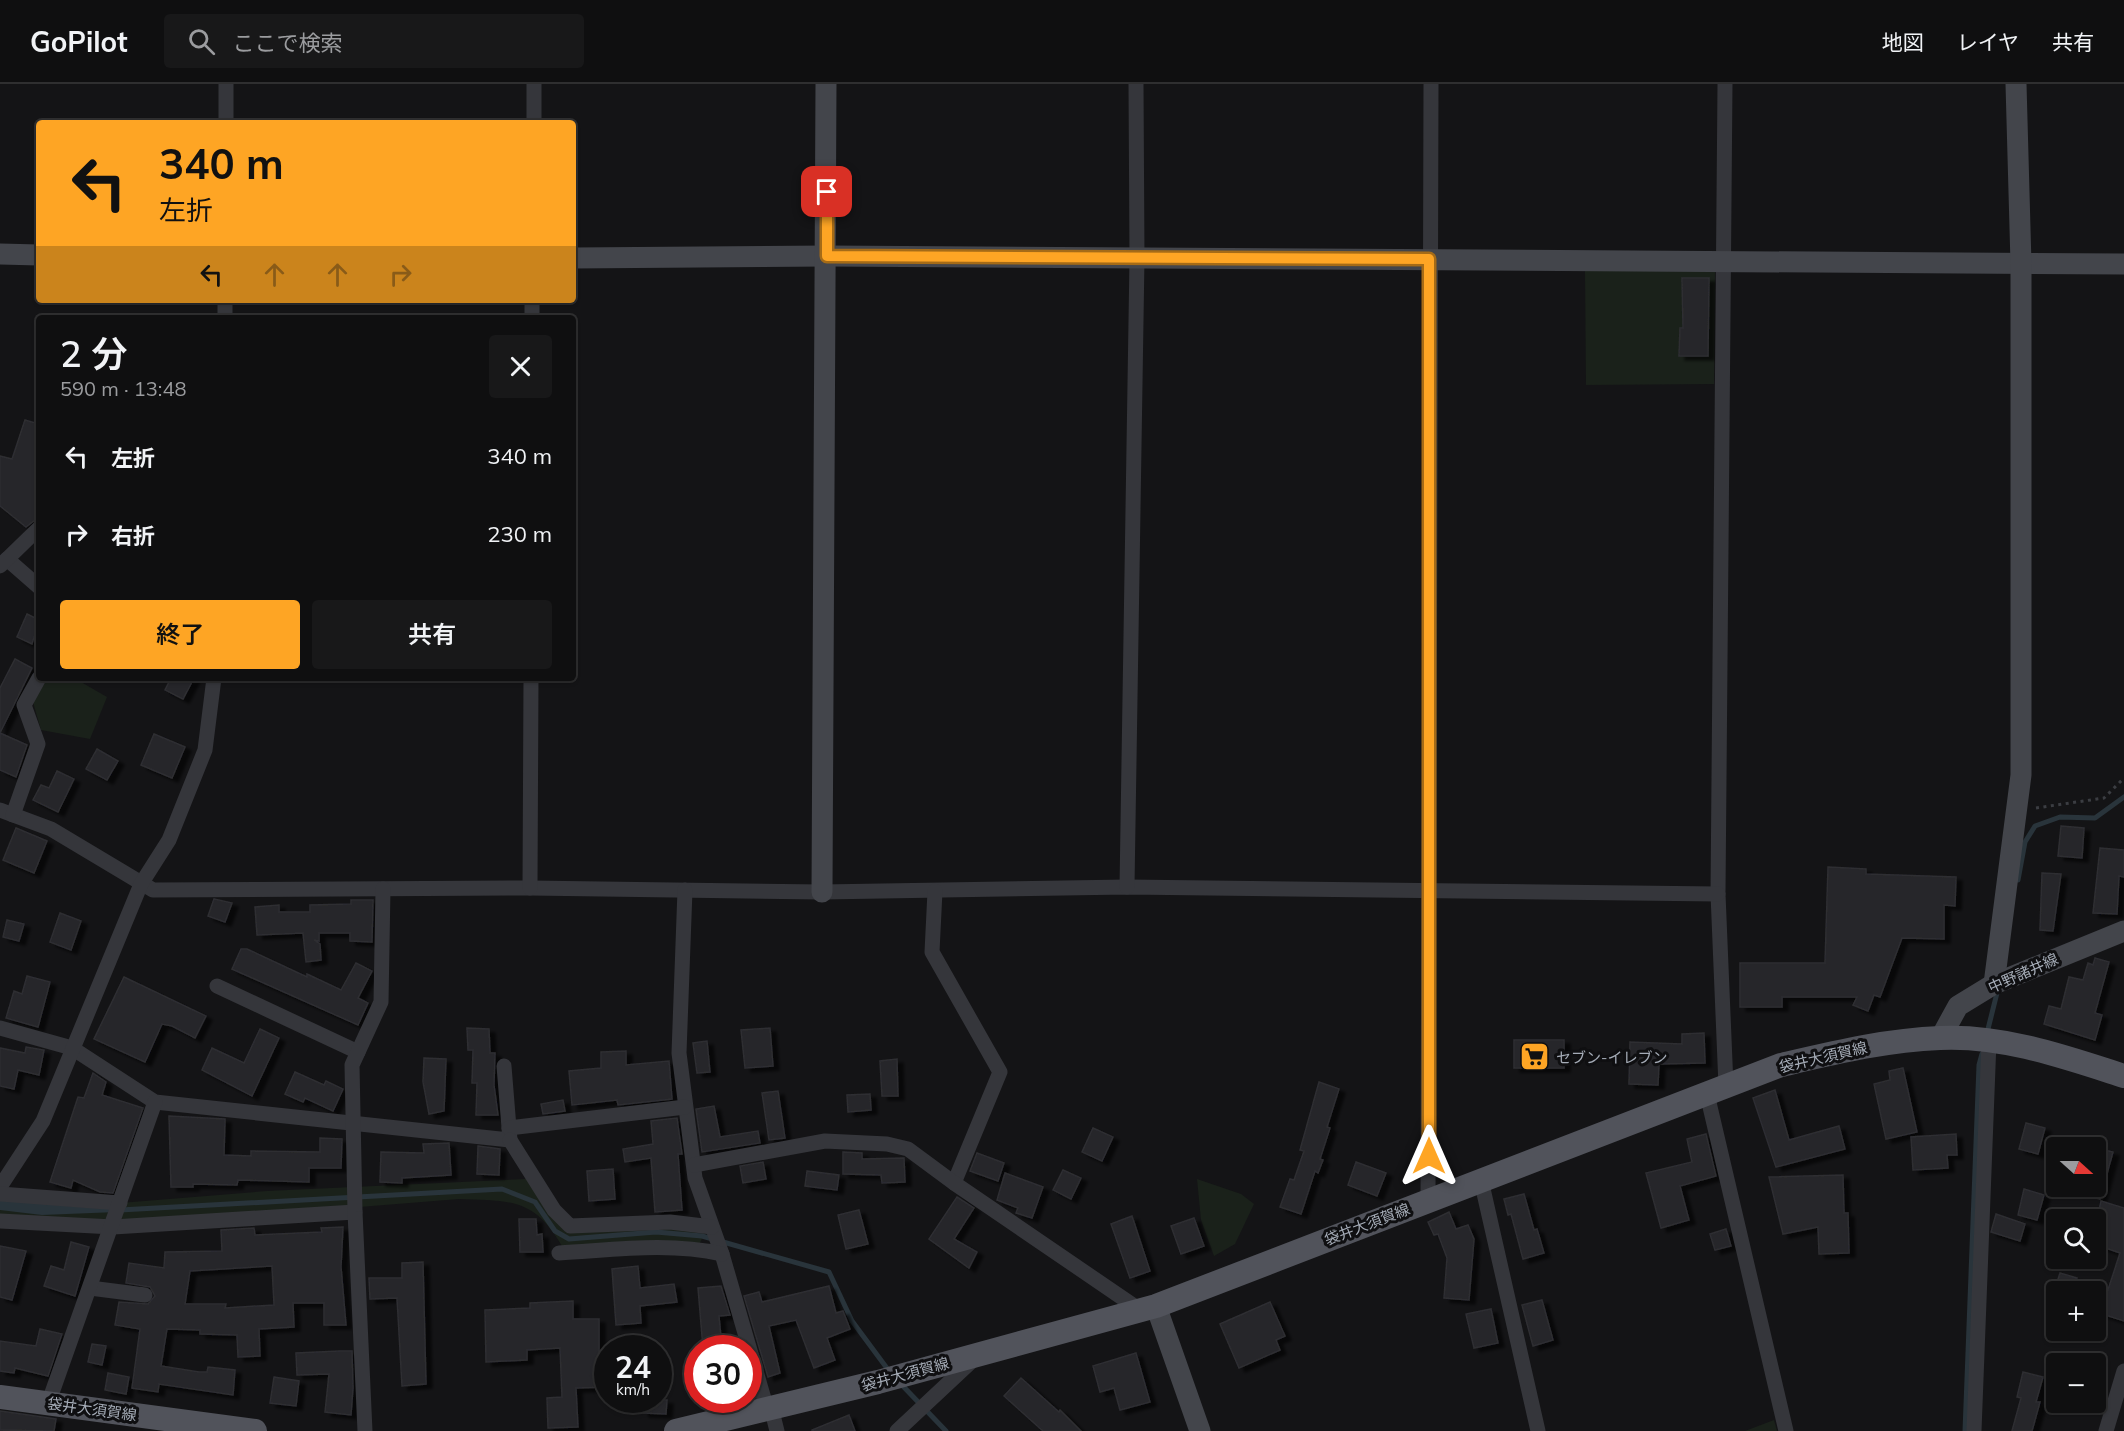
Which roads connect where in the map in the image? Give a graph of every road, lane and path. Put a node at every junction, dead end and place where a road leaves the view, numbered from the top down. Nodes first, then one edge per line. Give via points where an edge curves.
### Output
1 (226, 84) edge
2 (534, 84) edge
3 (826, 84) edge
4 (1136, 84) edge
5 (1431, 84) edge
6 (1725, 84) edge
7 (2016, 84) edge
8 (226, 120) edge
9 (534, 120) edge
10 (0, 254) edge
11 (36, 255) edge
12 (827, 256) junction
13 (576, 258) edge
14 (1137, 258) junction
15 (1429, 259) junction
16 (1724, 262) junction
17 (2021, 264) junction
18 (2124, 264) edge
19 (36, 531) edge
20 (4, 563) edge
21 (36, 585) edge
22 (37, 681) edge
23 (214, 681) edge
24 (531, 681) edge
25 (2124, 778) edge
26 (6, 813) edge
27 (2016, 815) junction
28 (141, 884) junction
29 (1127, 887) junction
30 (530, 888) junction
31 (382, 889) junction
32 (685, 890) junction
33 (935, 891) junction
34 (1428, 891) junction
35 (822, 892) junction
36 (1718, 894) junction
37 (2124, 931) edge
38 (1994, 984) junction
39 (217, 987) dead end
40 (0, 1028) edge
41 (1941, 1037) junction
42 (1989, 1041) junction
43 (72, 1048) junction
44 (358, 1052) junction
45 (504, 1066) dead end
46 (2124, 1076) edge
47 (1717, 1090) junction
48 (154, 1102) junction
49 (685, 1107) junction
50 (353, 1123) junction
51 (509, 1134) junction
52 (693, 1165) junction
53 (1481, 1180) junction
54 (954, 1183) junction
55 (0, 1187) edge
56 (0, 1194) edge
57 (1428, 1200) junction
58 (120, 1203) junction
59 (355, 1212) junction
60 (0, 1221) edge
61 (112, 1227) junction
62 (712, 1227) junction
63 (559, 1253) dead end
64 (722, 1254) junction
65 (90, 1288) junction
66 (145, 1294) dead end
67 (1148, 1308) junction
68 (979, 1354) junction
69 (2124, 1371) edge
70 (0, 1397) edge
71 (48, 1404) junction
72 (769, 1408) junction
73 (255, 1431) edge
74 (365, 1431) edge
75 (676, 1431) edge
76 (777, 1431) edge
77 (897, 1431) edge
78 (1200, 1431) edge
79 (1538, 1431) edge
80 (1786, 1431) edge
81 (1974, 1431) edge
82 (2106, 1431) edge

1 - 8 street
2 - 9 street
3 - 12 street
4 - 14 street
5 - 15 street
6 - 16 street
7 - 17 street
10 - 11 street
12 - 13 street
12 - 14 street
12 - 35 street
14 - 15 street
14 - 29 street
15 - 16 street
15 - 34 street
16 - 17 street
16 - 36 street
17 - 18 street
17 - 27 street via 2021,775
19 - 20 street
20 - 21 street
22 - 26 street via 24,705 38,744
23 - 28 street via 205,750 170,840
24 - 30 street
25 - 27 path via 2104,798 2043,806
26 - 28 street via 51,829
27 - 38 street
28 - 31 street via 153,890
28 - 43 street
29 - 33 street
29 - 34 street
30 - 31 street
30 - 32 street
31 - 44 street via 381,1002
32 - 35 street
32 - 49 street via 679,1019
33 - 35 street
33 - 54 street via 932,952 1000,1072
34 - 36 street
34 - 57 street
36 - 47 street
37 - 38 street, 中野諸井線
38 - 41 street, 中野諸井線 via 1958,1006
39 - 44 street
40 - 43 street
41 - 42 main road, 袋井大須賀線
41 - 47 main road, 袋井大須賀線 via 1854,1048 1781,1065
42 - 46 main road, 袋井大須賀線 via 2041,1050
42 - 81 street
43 - 48 street
43 - 55 street via 43,1121
44 - 50 street via 352,1065
45 - 51 street
47 - 53 main road, 袋井大須賀線
47 - 80 street
48 - 50 street
48 - 58 street
49 - 51 street
49 - 52 street
50 - 51 street
50 - 59 street
51 - 62 street via 554,1210 570,1226 670,1222
52 - 54 street via 825,1141 887,1144 908,1149
52 - 62 street
53 - 57 main road, 袋井大須賀線
53 - 79 street
54 - 67 street
56 - 58 street
57 - 67 main road, 袋井大須賀線
58 - 61 street
59 - 61 street
59 - 74 street
60 - 61 street
61 - 65 street
62 - 64 street
63 - 64 street via 664,1246
64 - 72 street
65 - 66 street
65 - 71 street
67 - 68 main road, 袋井大須賀線
67 - 78 street
68 - 72 main road, 袋井大須賀線
68 - 77 street
69 - 82 street
70 - 71 main road, 袋井大須賀線
71 - 73 main road, 袋井大須賀線
72 - 75 main road, 袋井大須賀線
72 - 76 street

